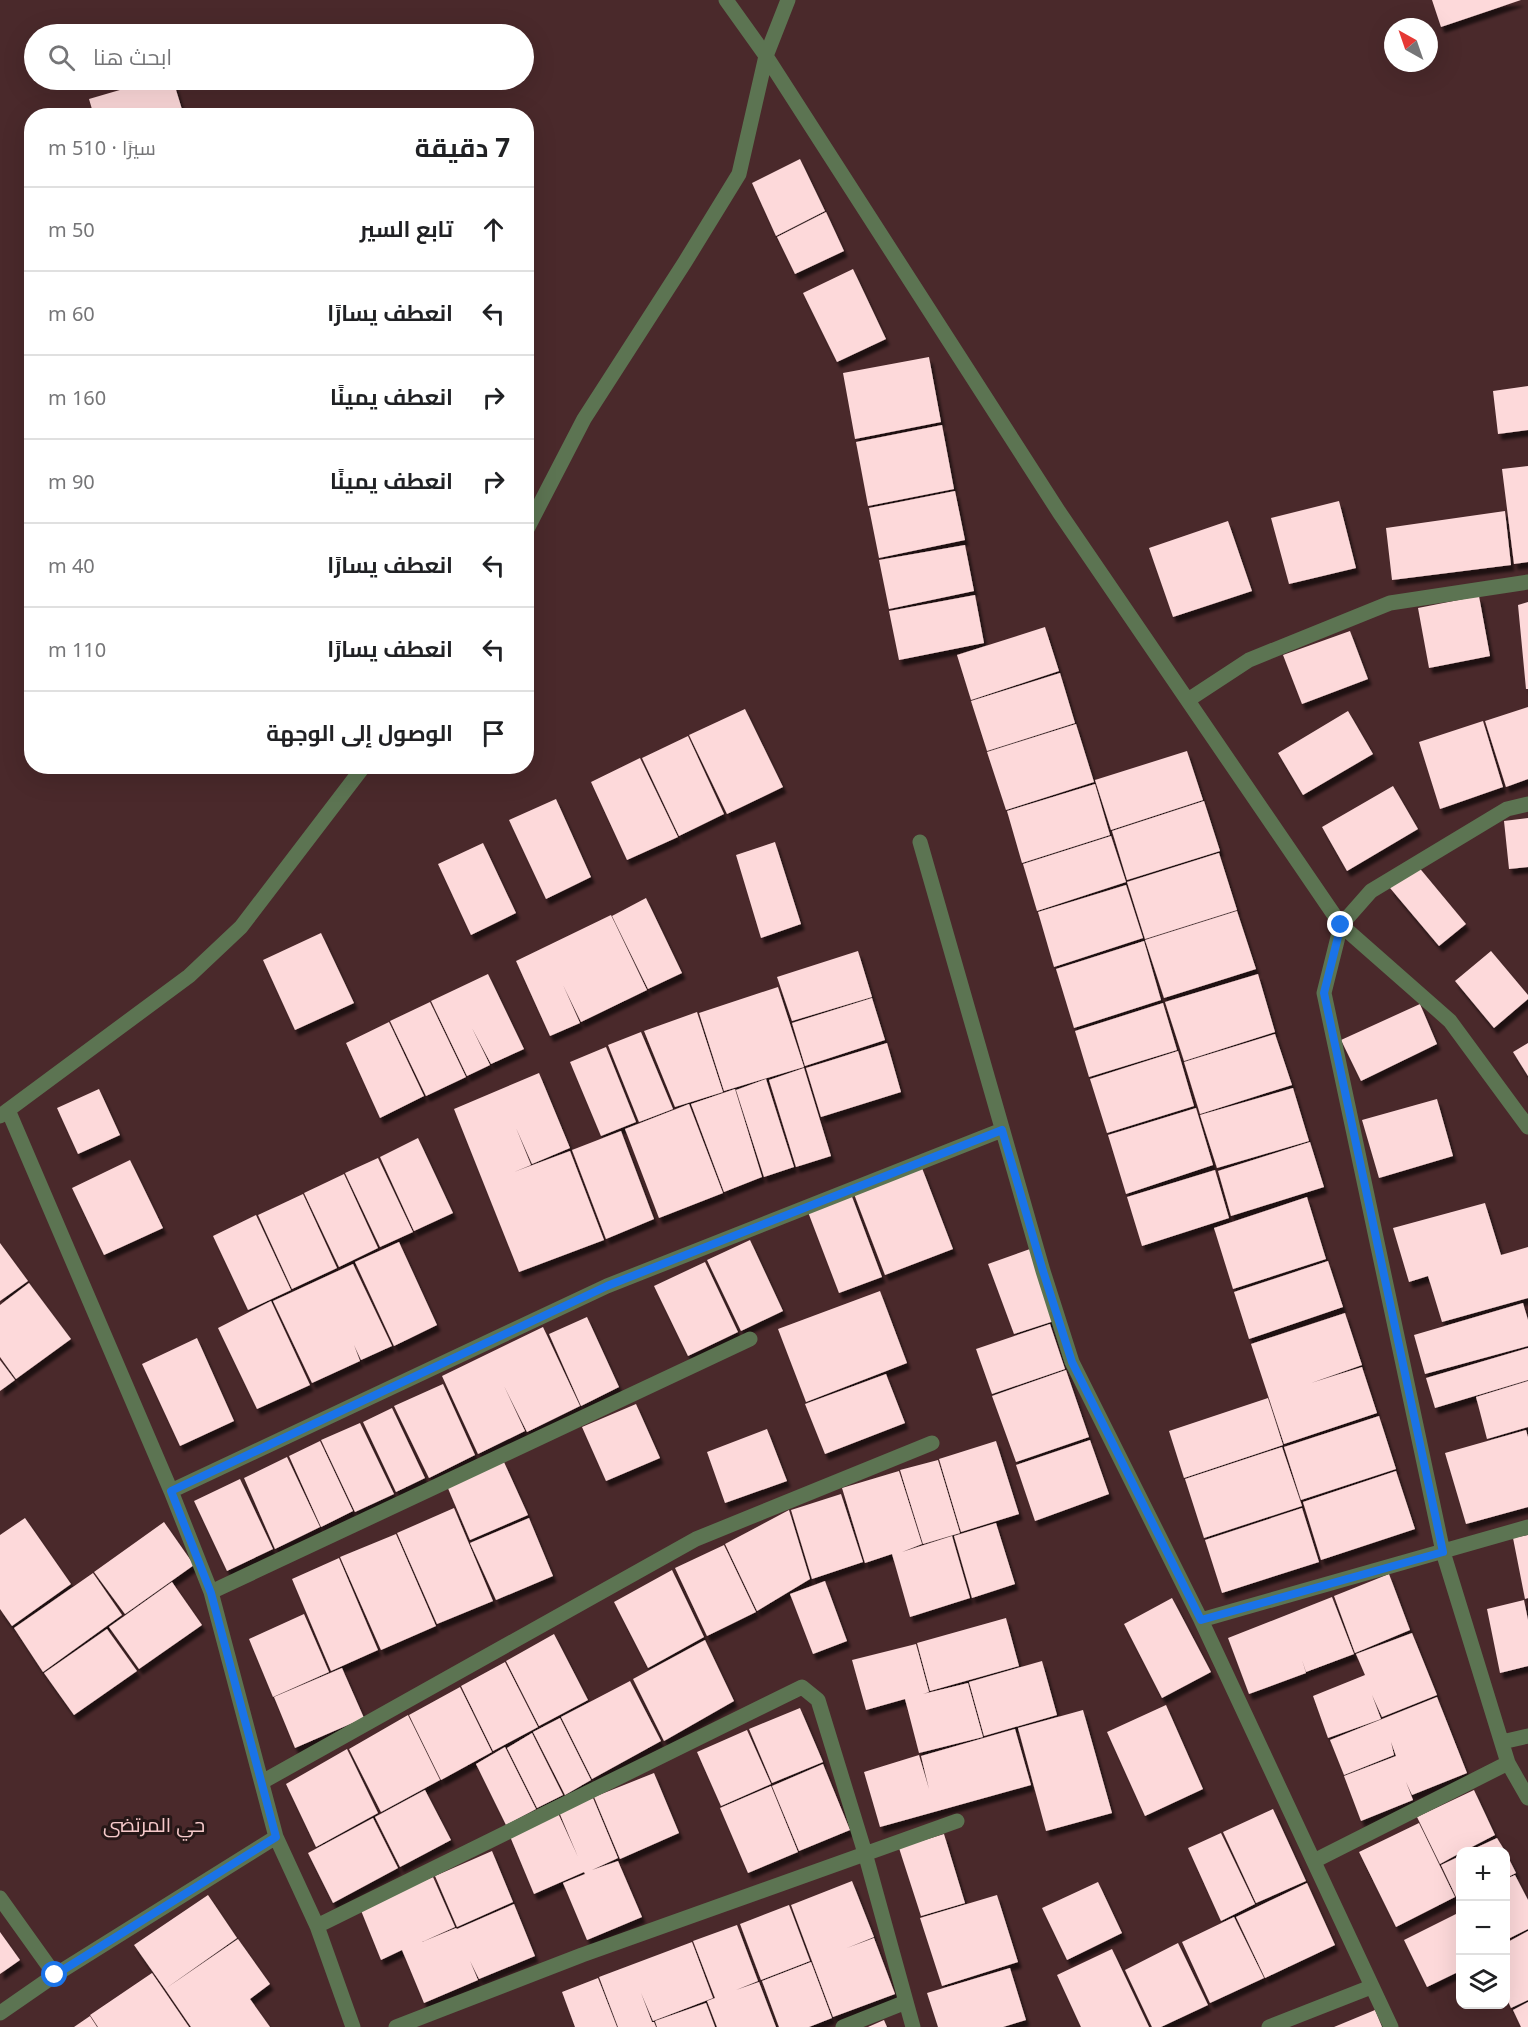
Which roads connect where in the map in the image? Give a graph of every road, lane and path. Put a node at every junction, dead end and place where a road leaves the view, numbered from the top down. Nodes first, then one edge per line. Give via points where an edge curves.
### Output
1 (726, 0) edge
2 (788, 0) edge
3 (766, 56) junction
4 (534, 516) edge
5 (1528, 582) edge
6 (1188, 700) junction
7 (358, 774) edge
8 (1528, 804) edge
9 (921, 842) dead end
10 (1341, 925) junction
11 (4, 1113) edge
12 (1528, 1127) edge
13 (1002, 1130) junction
14 (750, 1339) dead end
15 (932, 1443) dead end
16 (171, 1491) junction
17 (1528, 1527) edge
18 (1443, 1552) junction
19 (211, 1593) junction
20 (1201, 1620) junction
21 (1528, 1736) edge
22 (1502, 1742) junction
23 (1509, 1763) junction
24 (262, 1782) junction
25 (1528, 1798) edge
26 (957, 1821) dead end
27 (276, 1837) junction
28 (865, 1853) junction
29 (1314, 1861) junction
30 (0, 1898) edge
31 (317, 1926) junction
32 (55, 1975) junction
33 (1371, 1987) junction
34 (906, 2002) junction
35 (0, 2013) edge
36 (353, 2027) edge
37 (396, 2027) edge
38 (843, 2027) edge
39 (913, 2027) edge
40 (1269, 2027) edge
41 (1391, 2027) edge

1 - 3 street
2 - 3 street
3 - 4 street via 739,174 584,419
3 - 6 street via 1059,512
5 - 6 street via 1390,603 1249,660
6 - 10 street
7 - 11 street via 241,927 189,976
8 - 10 street via 1507,808 1371,891
9 - 13 street
10 - 12 street via 1450,1021
10 - 18 street via 1324,993
11 - 16 street
13 - 16 street via 607,1286
13 - 20 street via 1072,1362
14 - 19 street
15 - 24 street via 696,1539
16 - 19 street
17 - 18 street
18 - 20 street
18 - 22 street
19 - 24 street
20 - 29 street
21 - 22 street
22 - 23 street
23 - 25 street
23 - 29 street
24 - 27 street
26 - 28 street
27 - 31 street
27 - 32 street
28 - 31 street via 818,1700 802,1687
28 - 34 street
28 - 37 street
29 - 33 street
30 - 32 street
31 - 36 street
32 - 35 street
33 - 40 street
33 - 41 street
34 - 38 street
34 - 39 street

